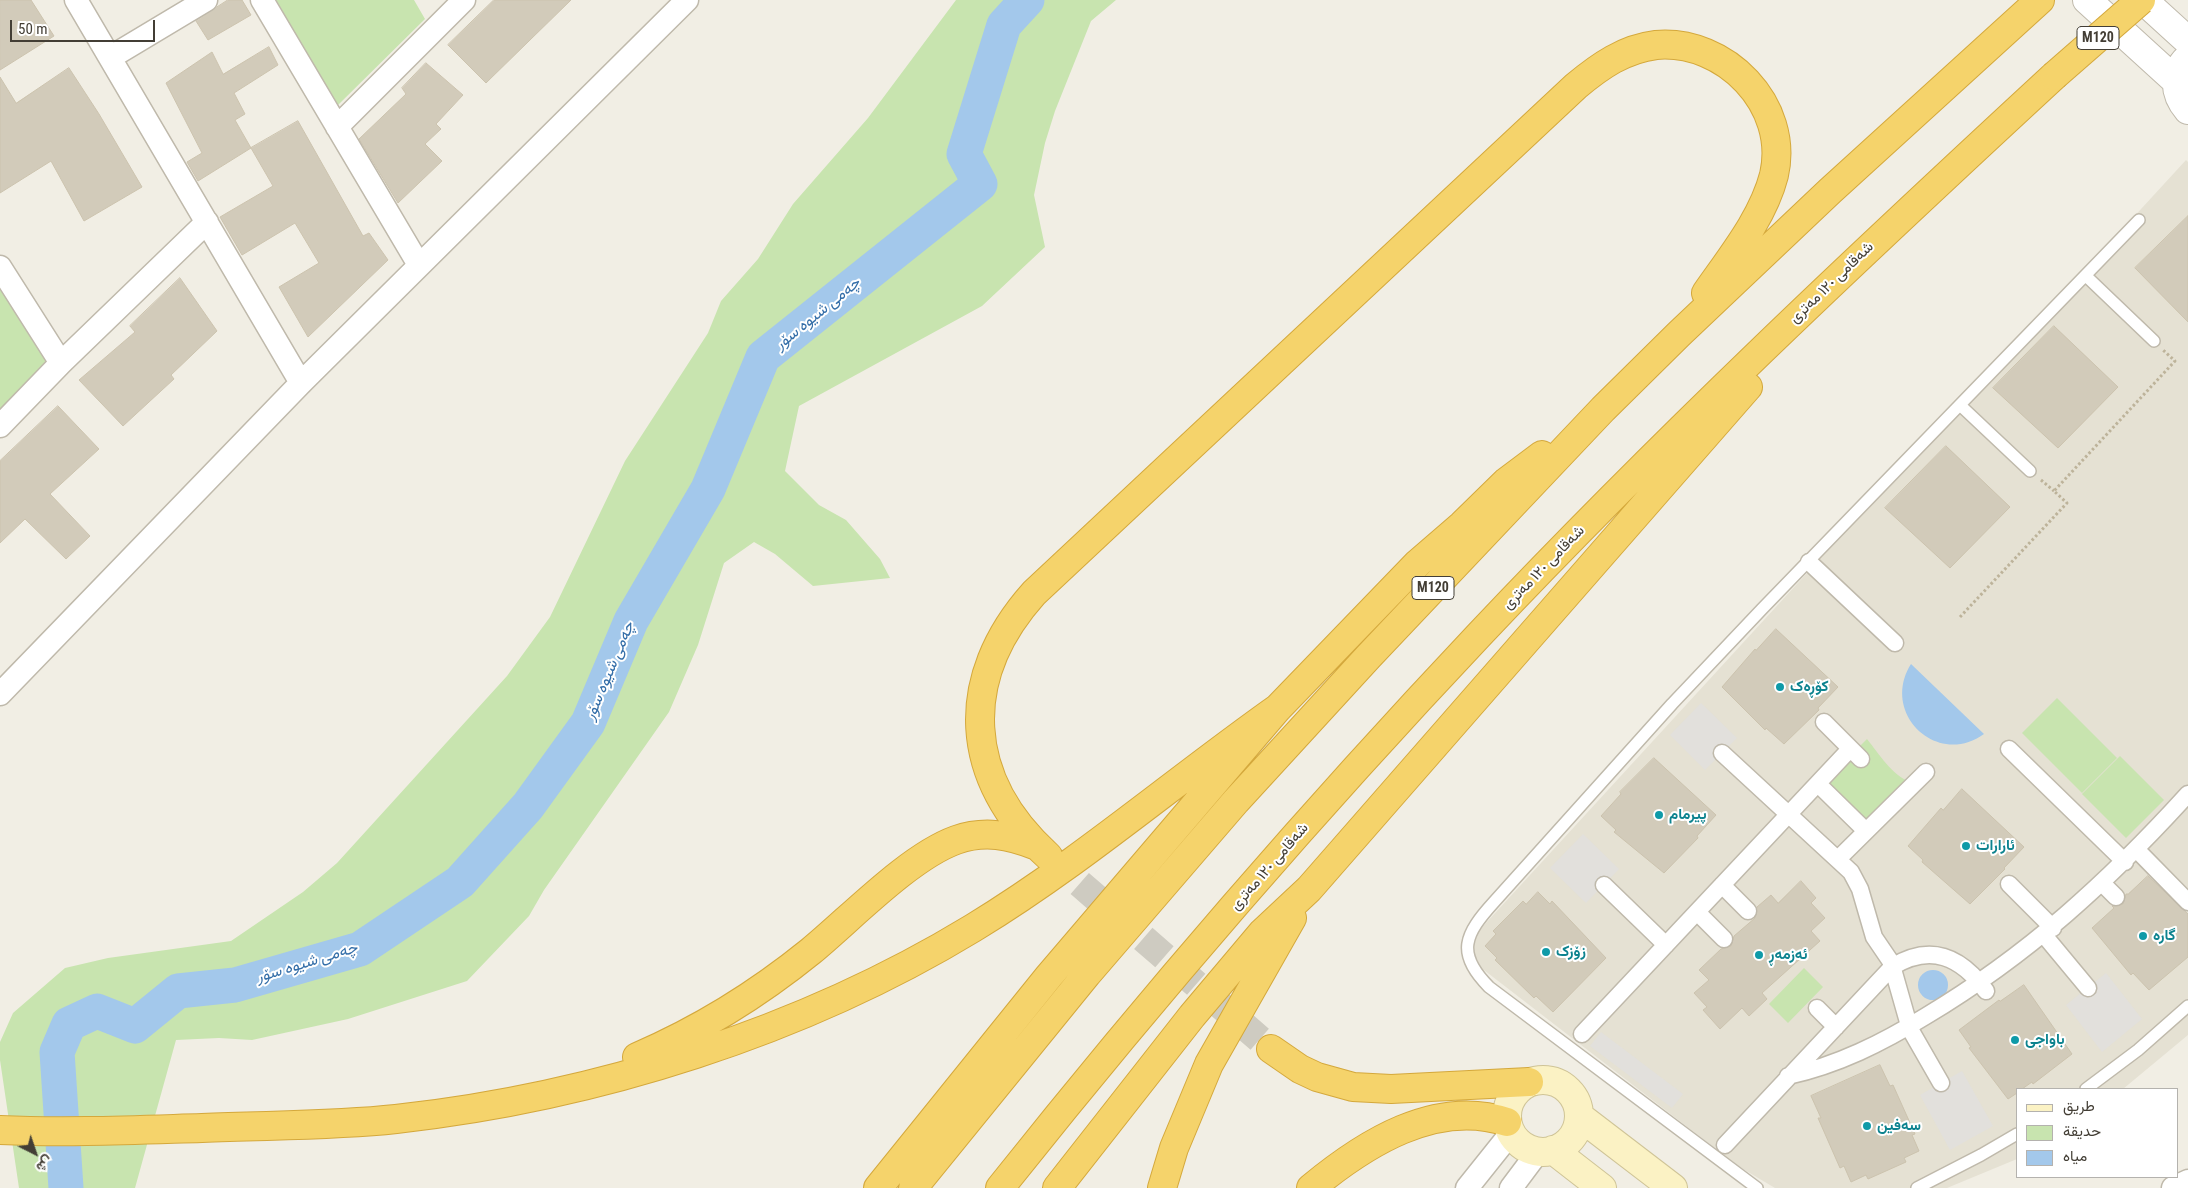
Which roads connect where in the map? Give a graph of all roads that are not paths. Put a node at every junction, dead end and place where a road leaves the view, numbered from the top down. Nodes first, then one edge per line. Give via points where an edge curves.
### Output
1 (76, 0) edge
2 (206, 0) edge
3 (262, 0) edge
4 (687, 0) edge
5 (2040, 0) edge
6 (2087, 0) edge
7 (2142, 0) edge
8 (452, 5) edge
9 (2188, 41) edge
10 (111, 57) junction
11 (2182, 69) edge
12 (2188, 110) edge
13 (337, 128) junction
14 (2139, 220) dead end
15 (207, 222) junction
16 (1877, 239) junction
17 (419, 266) junction
18 (0, 267) edge
19 (2086, 276) junction
20 (1679, 334) junction
21 (2154, 341) road end
22 (61, 363) junction
23 (301, 383) junction
24 (1961, 406) junction
25 (1603, 409) junction
26 (0, 426) edge
27 (2030, 472) dead end
28 (1809, 562) junction
29 (1895, 642) dead end
30 (0, 694) edge
31 (1278, 708) junction
32 (1824, 722) dead end
33 (2009, 749) dead end
34 (1722, 753) dead end
35 (1926, 772) dead end
36 (1818, 784) junction
37 (2188, 794) edge
38 (1788, 816) junction
39 (1866, 831) junction
40 (2136, 850) junction
41 (1838, 859) junction
42 (2125, 862) junction
43 (2102, 883) junction
44 (2009, 884) dead end
45 (1604, 885) dead end
46 (1722, 885) junction
47 (1309, 889) junction
48 (2116, 897) dead end
49 (2188, 902) edge
50 (1748, 911) dead end
51 (1697, 912) junction
52 (2048, 931) junction
53 (1724, 940) dead end
54 (1666, 945) junction
55 (1892, 967) junction
56 (1983, 988) junction
57 (2088, 988) dead end
58 (2188, 1006) edge
59 (1817, 1008) dead end
60 (1836, 1027) junction
61 (1909, 1027) junction
62 (1582, 1034) dead end
63 (1271, 1049) tunnel mouth
64 (1788, 1076) junction
65 (1529, 1082) junction
66 (1941, 1083) dead end
67 (2087, 1088) edge
68 (561, 1090) junction
69 (1579, 1116) junction
70 (1509, 1127) junction
71 (0, 1130) edge
72 (2016, 1135) edge
73 (1725, 1145) dead end
74 (1546, 1151) junction
75 (2188, 1182) edge
76 (878, 1188) edge
77 (913, 1188) edge
78 (1000, 1188) edge
79 (1057, 1188) edge
80 (1162, 1188) edge
81 (1311, 1188) edge
82 (1467, 1188) edge
83 (1511, 1188) edge
84 (1602, 1188) edge
85 (1673, 1188) edge
86 (1757, 1188) edge
87 (1917, 1188) edge
88 (2173, 1188) edge

1 - 10 street
2 - 10 street
3 - 13 street
4 - 17 street
5 - 20 highway, M120 via 1830,190
6 - 11 street
7 - 9 street
7 - 16 highway, شەقامی ١٢٠ مەتری / M120, bridge
8 - 13 street
10 - 15 street
11 - 12 street via 2177,92
13 - 17 street
14 - 19 lane
15 - 22 street
15 - 23 street
16 - 47 highway
16 - 78 highway, شەقامی ١٢٠ مەتری / M120 via 1650,460 1479,635 1251,887
17 - 23 street
18 - 22 street
19 - 21 lane
19 - 24 lane
20 - 25 highway, M120
20 - 68 highway via 1763,204 1774,175 1775,146 1763,105 1737,71 1700,50 1657,45 1616,57 1576,86 1020,608 990,662 981,702 981,736 985,760 998,795 1018,825 1042,851 1016,838 994,834 955,840 912,865 811,951 740,1002 664,1046
22 - 26 street
23 - 30 street
24 - 27 lane
24 - 28 lane
25 - 31 highway via 1506,482 1418,563
25 - 77 highway, M120 via 1236,800 1087,974
28 - 29 street
28 - 86 lane via 1672,704 1552,836 1478,920 1469,934 1467,946 1472,965 1490,986
31 - 68 highway via 1059,870 974,928 877,982 766,1030 669,1063
31 - 76 highway via 1048,976
32 - 36 street via 1856,754
33 - 42 street
34 - 38 street
35 - 39 street
36 - 38 street
36 - 39 street
37 - 40 street
38 - 41 street
38 - 46 street
39 - 41 street
40 - 42 street
40 - 49 street
41 - 55 street via 1856,881 1874,937
42 - 43 street
43 - 48 street
43 - 52 street
44 - 52 street
45 - 54 street
46 - 50 street
46 - 51 street
47 - 79 highway via 1256,941 1192,1016
47 - 80 highway via 1209,1064 1174,1148
51 - 53 street
51 - 54 street
52 - 56 street
52 - 57 street
54 - 62 street
55 - 56 street via 1915,956 1950,958 1970,970
55 - 60 street
55 - 61 street
56 - 61 street
58 - 67 lane via 2138,1050
59 - 60 street
60 - 64 street
61 - 64 street via 1869,1056 1841,1068
61 - 66 street
63 - 65 highway via 1317,1077 1363,1088 1391,1090
64 - 73 street
65 - 69 main road via 1548,1080 1567,1089 1574,1096
65 - 70 main road via 1513,1095 1507,1112
68 - 71 highway via 395,1119 166,1129
69 - 74 main road via 1572,1138 1563,1146
69 - 85 main road
70 - 74 main road via 1522,1146
70 - 81 highway via 1468,1114 1427,1120 1359,1153
70 - 82 street
72 - 87 lane
74 - 83 street
74 - 84 main road
75 - 88 street

